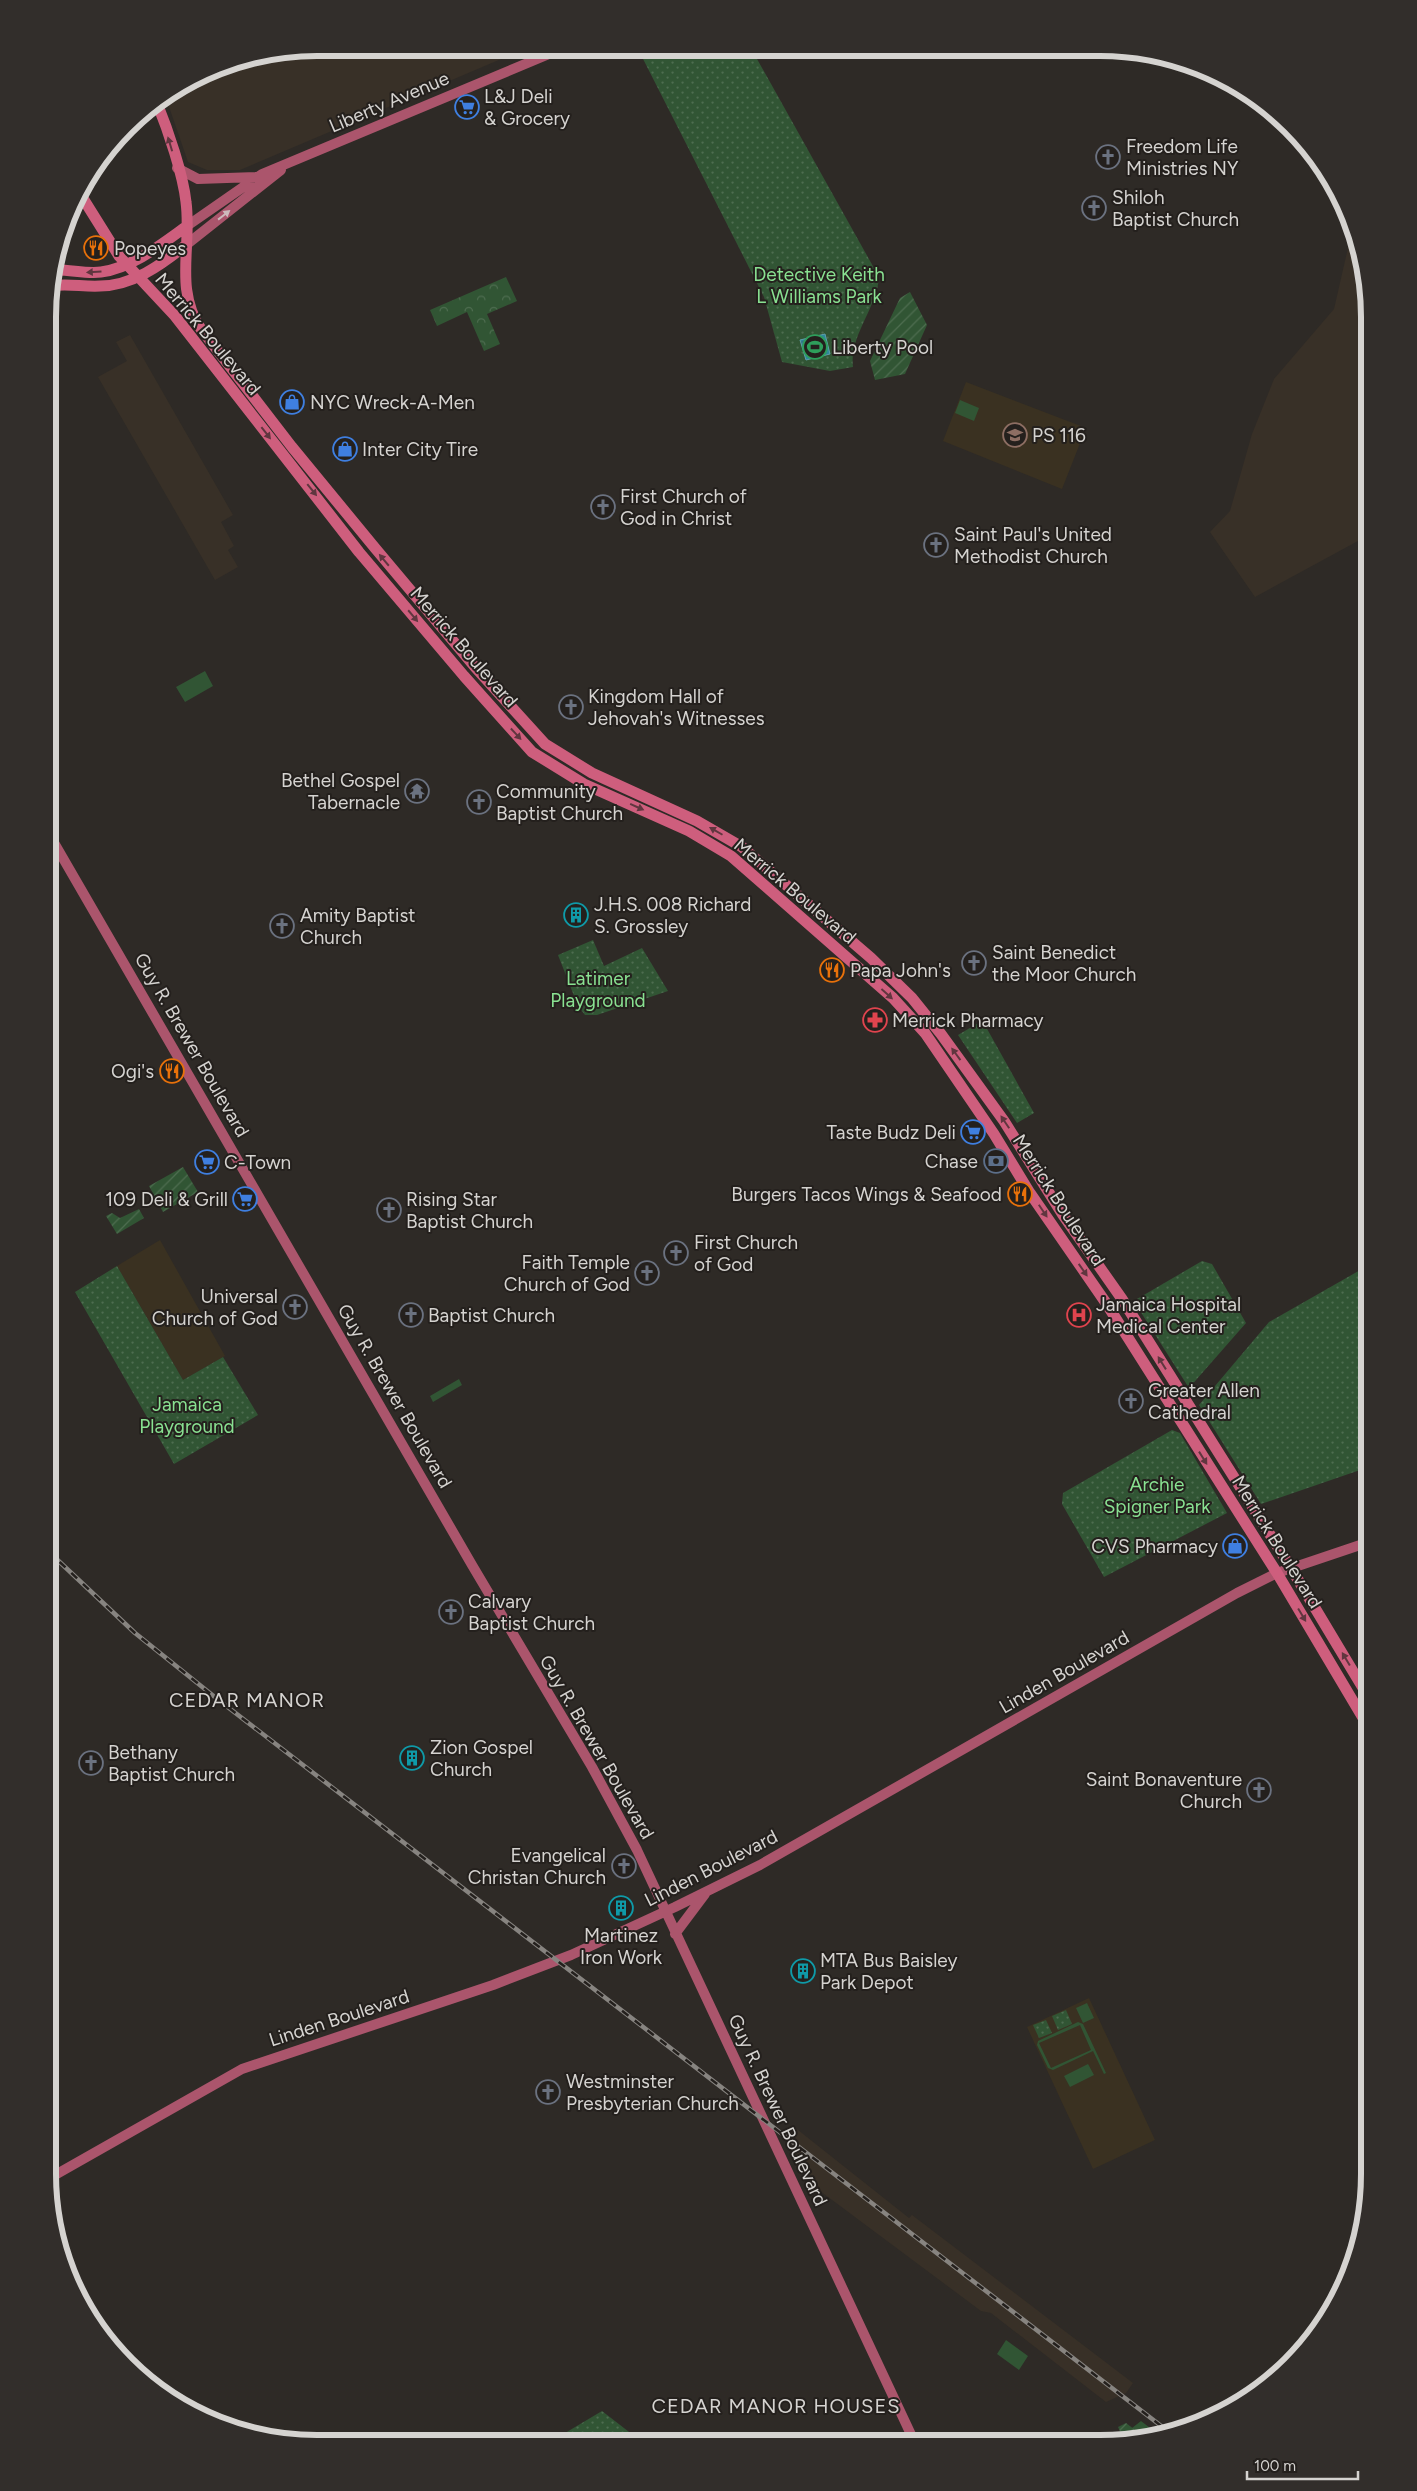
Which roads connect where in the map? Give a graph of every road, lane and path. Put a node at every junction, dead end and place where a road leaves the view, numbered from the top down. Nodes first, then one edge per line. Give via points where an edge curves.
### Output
1 (544, 56) edge
2 (159, 109) edge
3 (287, 164) junction
4 (178, 168) junction
5 (258, 177) junction
6 (85, 199) edge
7 (187, 226) junction
8 (186, 245) junction
9 (126, 264) junction
10 (60, 270) edge
11 (138, 277) junction
12 (58, 286) edge
13 (56, 846) edge
14 (1361, 1545) edge
15 (1290, 1568) junction
16 (1277, 1573) junction
17 (1361, 1685) edge
18 (1361, 1715) edge
19 (707, 1891) junction
20 (665, 1912) junction
21 (675, 1934) junction
22 (56, 2174) edge
23 (911, 2435) edge

1 - 3 main road, Liberty Avenue
4 -> 2 main road, Merrick Boulevard
3 - 5 main road, Liberty Avenue
8 -> 3 main road, Liberty Avenue
4 - 5 main road via 200,179
4 - 7 main road, Merrick Boulevard via 186,198
5 - 7 main road, Liberty Avenue
6 - 9 main road, Merrick Boulevard
7 - 8 main road, Merrick Boulevard
7 - 9 main road, Liberty Avenue
8 - 11 main road, Liberty Avenue
15 -> 8 main road, Merrick Boulevard via 1122,1299 1063,1215 1004,1121 912,998 850,939 742,847 697,820 592,773 545,744 398,576 200,329 186,292
9 -> 10 main road, Liberty Avenue via 95,272
9 - 11 main road, Merrick Boulevard
11 - 12 main road, Liberty Avenue via 104,286
11 -> 16 main road, Merrick Boulevard via 175,316 364,558 532,752 584,784 689,832 731,856 893,998 925,1033 1106,1303
13 - 20 main road, Guy R. Brewer Boulevard via 592,1766 637,1850
14 - 15 main road, Linden Boulevard
15 - 16 main road, Linden Boulevard
17 -> 15 main road, Merrick Boulevard
16 -> 18 main road, Merrick Boulevard
16 - 19 main road, Linden Boulevard via 768,1861
19 - 20 main road, Linden Boulevard
19 - 21 main road
20 - 21 main road, Guy R. Brewer Boulevard
20 - 22 main road, Linden Boulevard via 571,1955 493,1985 242,2069
21 - 23 main road, Guy R. Brewer Boulevard

